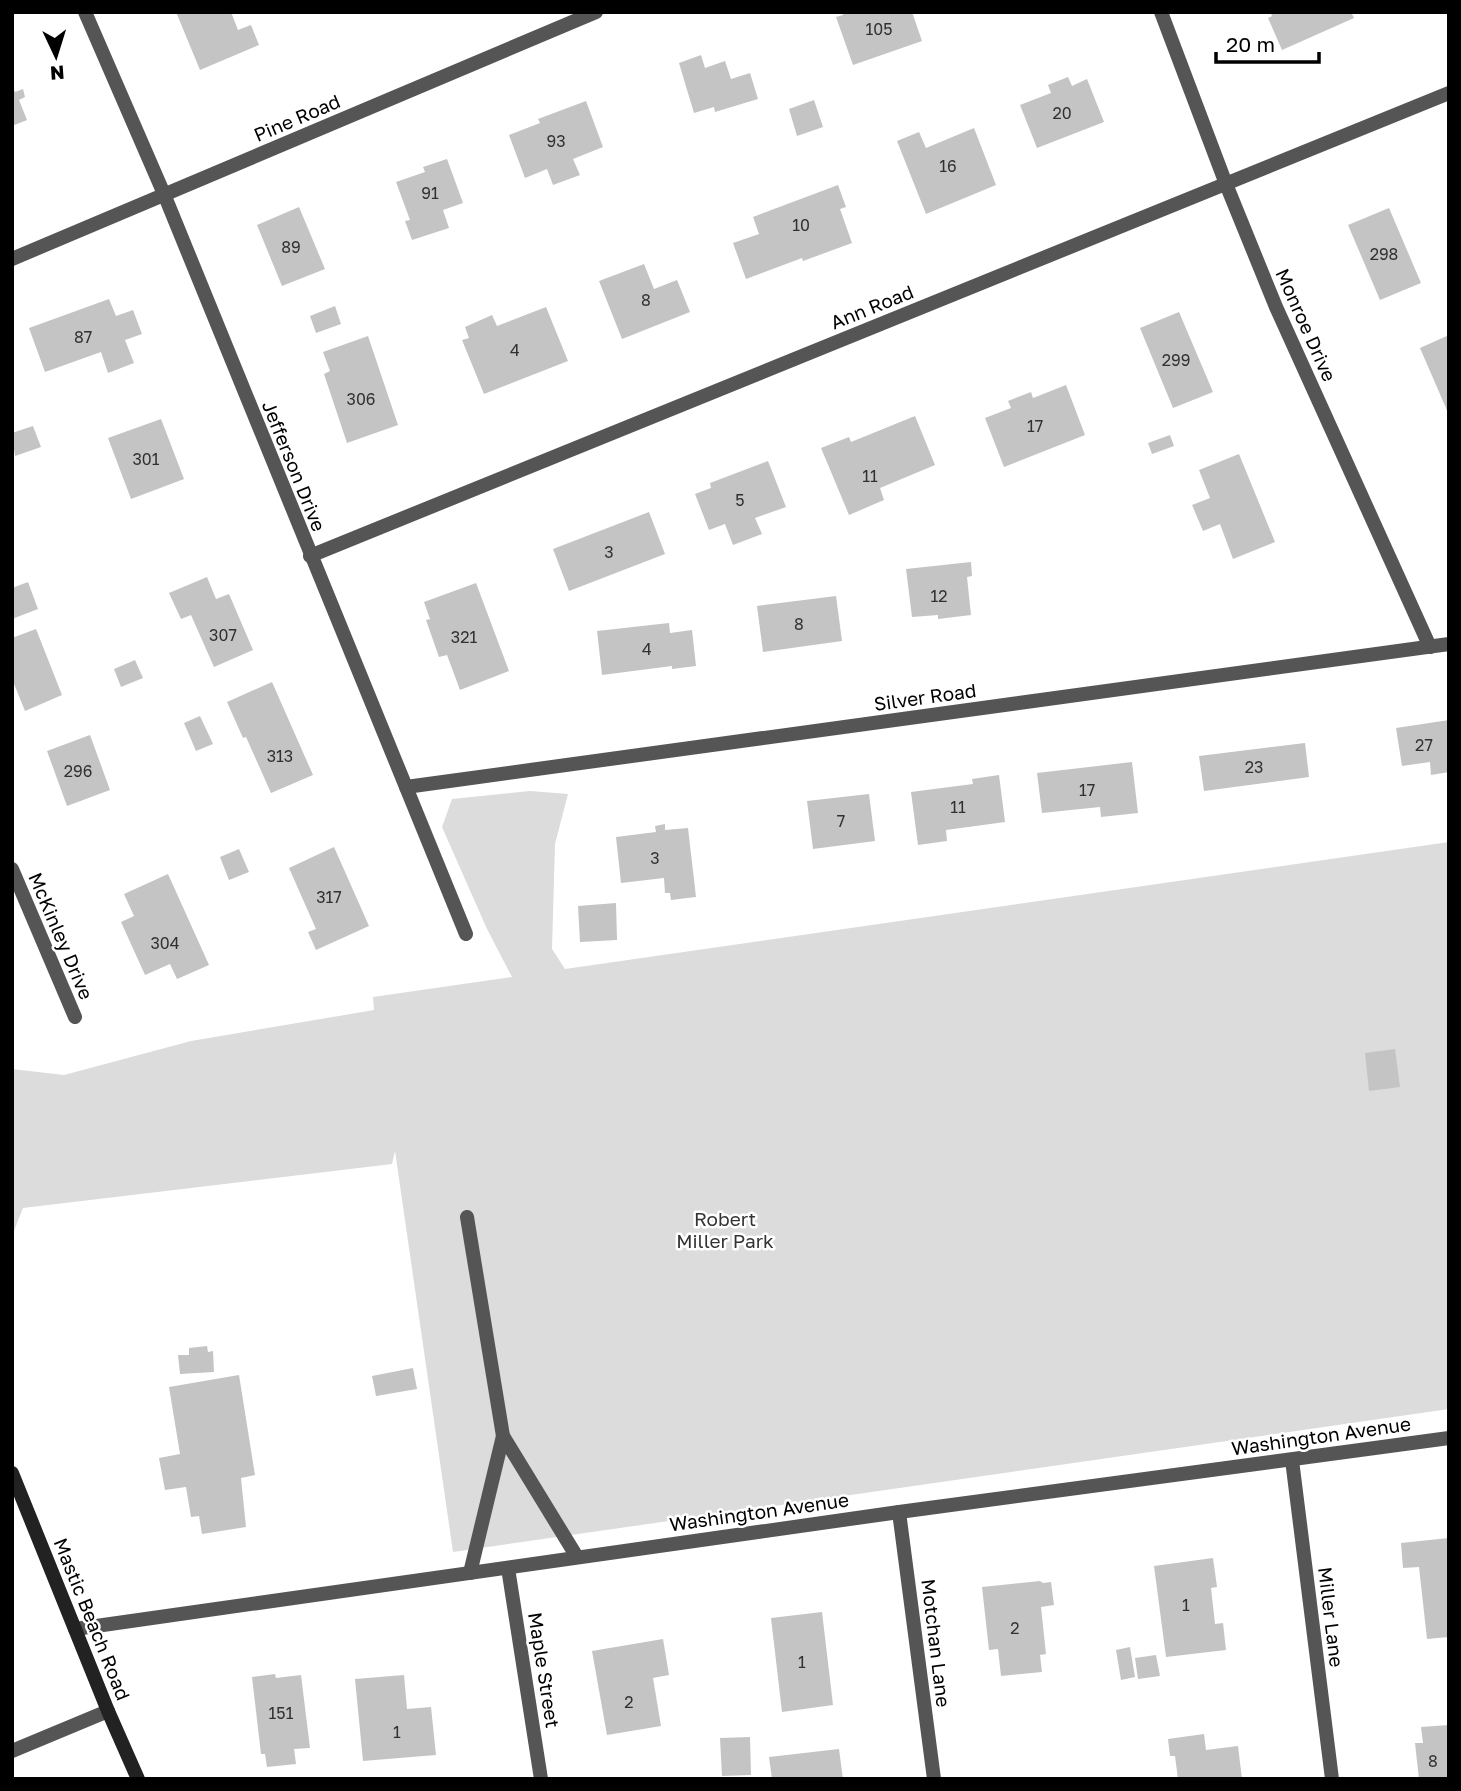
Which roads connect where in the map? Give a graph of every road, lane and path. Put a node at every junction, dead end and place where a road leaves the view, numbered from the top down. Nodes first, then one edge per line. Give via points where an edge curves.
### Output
1 (85, 12) edge
2 (597, 12) edge
3 (1161, 12) edge
4 (1449, 93) edge
5 (1226, 184) junction
6 (164, 194) junction
7 (12, 259) edge
8 (310, 556) junction
9 (1449, 644) edge
10 (1430, 647) junction
11 (406, 788) junction
12 (12, 869) edge
13 (466, 934) dead end
14 (75, 1017) dead end
15 (467, 1217) dead end
16 (503, 1436) junction
17 (1449, 1438) edge
18 (1292, 1460) junction
19 (12, 1473) edge
20 (899, 1512) junction
21 (578, 1558) junction
22 (508, 1567) junction
23 (470, 1573) junction
24 (75, 1629) junction
25 (108, 1711) junction
26 (12, 1751) edge
27 (138, 1779) edge
28 (541, 1779) edge
29 (934, 1779) edge
30 (1332, 1779) edge

1 - 6 street, Jefferson Drive
2 - 6 street, Pine Road
3 - 5 street, Monroe Drive
4 - 5 street, Ann Road
5 - 8 street, Ann Road
5 - 10 street, Monroe Drive via 1276,307
6 - 7 street, Pine Road
6 - 8 street, Jefferson Drive
8 - 11 street, Jefferson Drive
9 - 10 street, Silver Road
10 - 11 street, Silver Road
11 - 13 street, Jefferson Drive
12 - 14 street, McKinley Drive
15 - 16 street
16 - 21 street
16 - 23 street
17 - 18 street, Washington Avenue
18 - 20 street, Washington Avenue
18 - 30 street, Miller Lane
19 - 24 street, Mastic Beach Road
20 - 21 street, Washington Avenue
20 - 29 street, Motchan Lane
21 - 22 street, Washington Avenue
22 - 23 street, Washington Avenue
22 - 28 street, Maple Street
23 - 24 street, Washington Avenue
24 - 25 street, Mastic Beach Road
25 - 26 street
25 - 27 street, Mastic Beach Road

